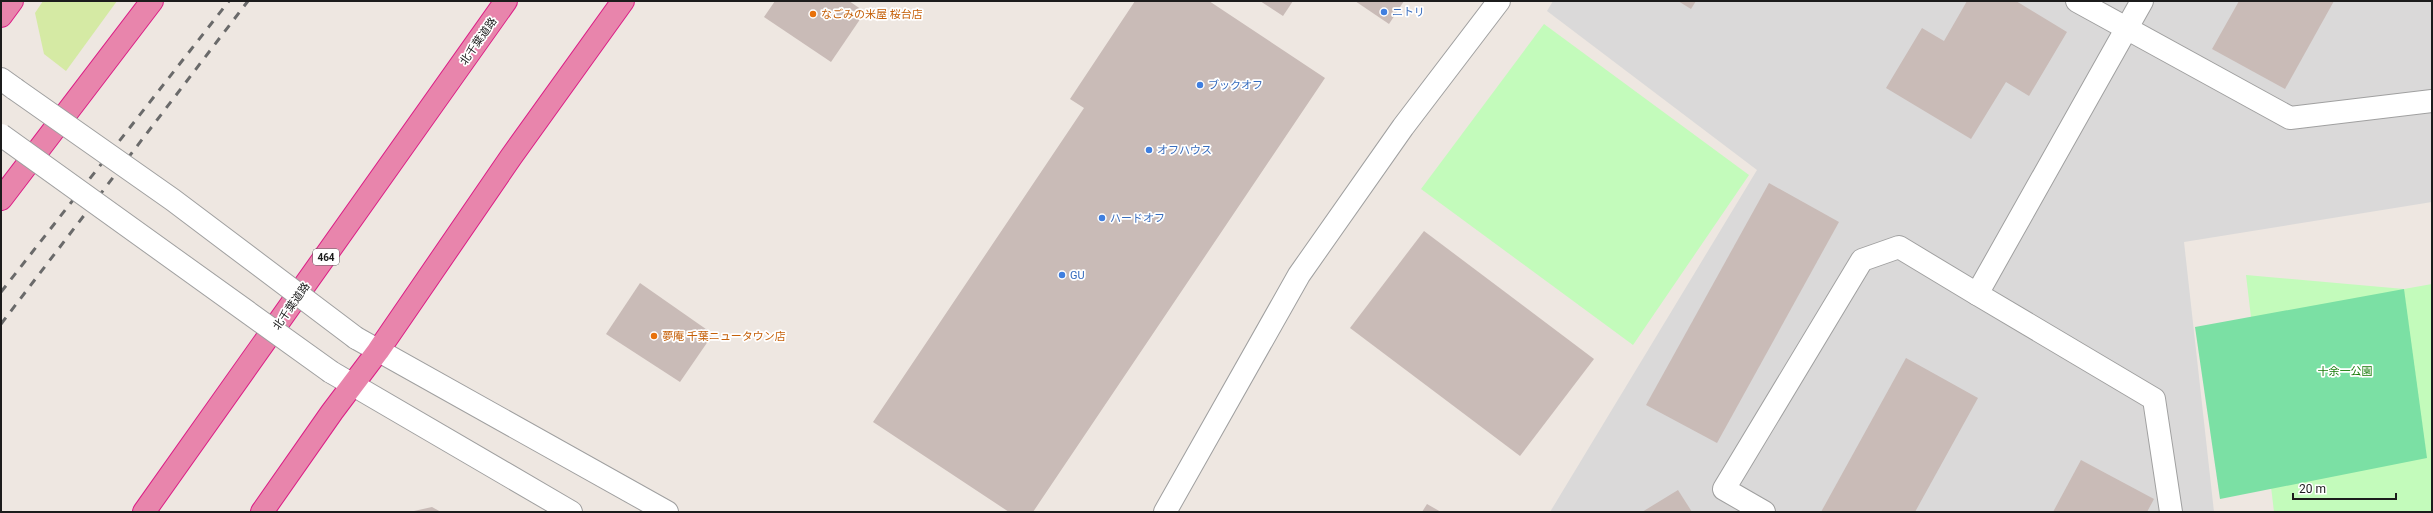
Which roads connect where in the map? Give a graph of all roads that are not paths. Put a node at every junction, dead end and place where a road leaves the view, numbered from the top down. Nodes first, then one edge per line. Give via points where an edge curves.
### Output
1 (12, 1) edge
2 (152, 1) edge
3 (506, 1) edge
4 (623, 1) edge
5 (1499, 1) edge
6 (2077, 1) edge
7 (2142, 1) edge
8 (1, 16) edge
9 (2126, 28) junction
10 (8, 84) edge
11 (2432, 101) edge
12 (1, 135) edge
13 (1, 199) edge
14 (1977, 294) junction
15 (378, 351) junction
16 (352, 384) junction
17 (144, 512) edge
18 (262, 512) edge
19 (571, 512) edge
20 (667, 512) edge
21 (1165, 512) edge
22 (1764, 512) edge
23 (2171, 512) edge

1 - 8 highway
2 - 13 highway
3 - 17 highway, 北千葉道路 / 464
4 - 15 highway via 511,157
5 - 21 street via 1403,127 1299,275
6 - 9 street
7 - 9 street
9 - 11 street via 2290,118
9 - 14 street
10 - 15 street, bridge via 173,200 356,338
12 - 16 street, bridge via 331,372
14 - 22 street via 1899,247 1862,260 1724,489
14 - 23 street via 2154,399
15 - 16 highway
15 - 20 street
16 - 18 highway
16 - 19 street

